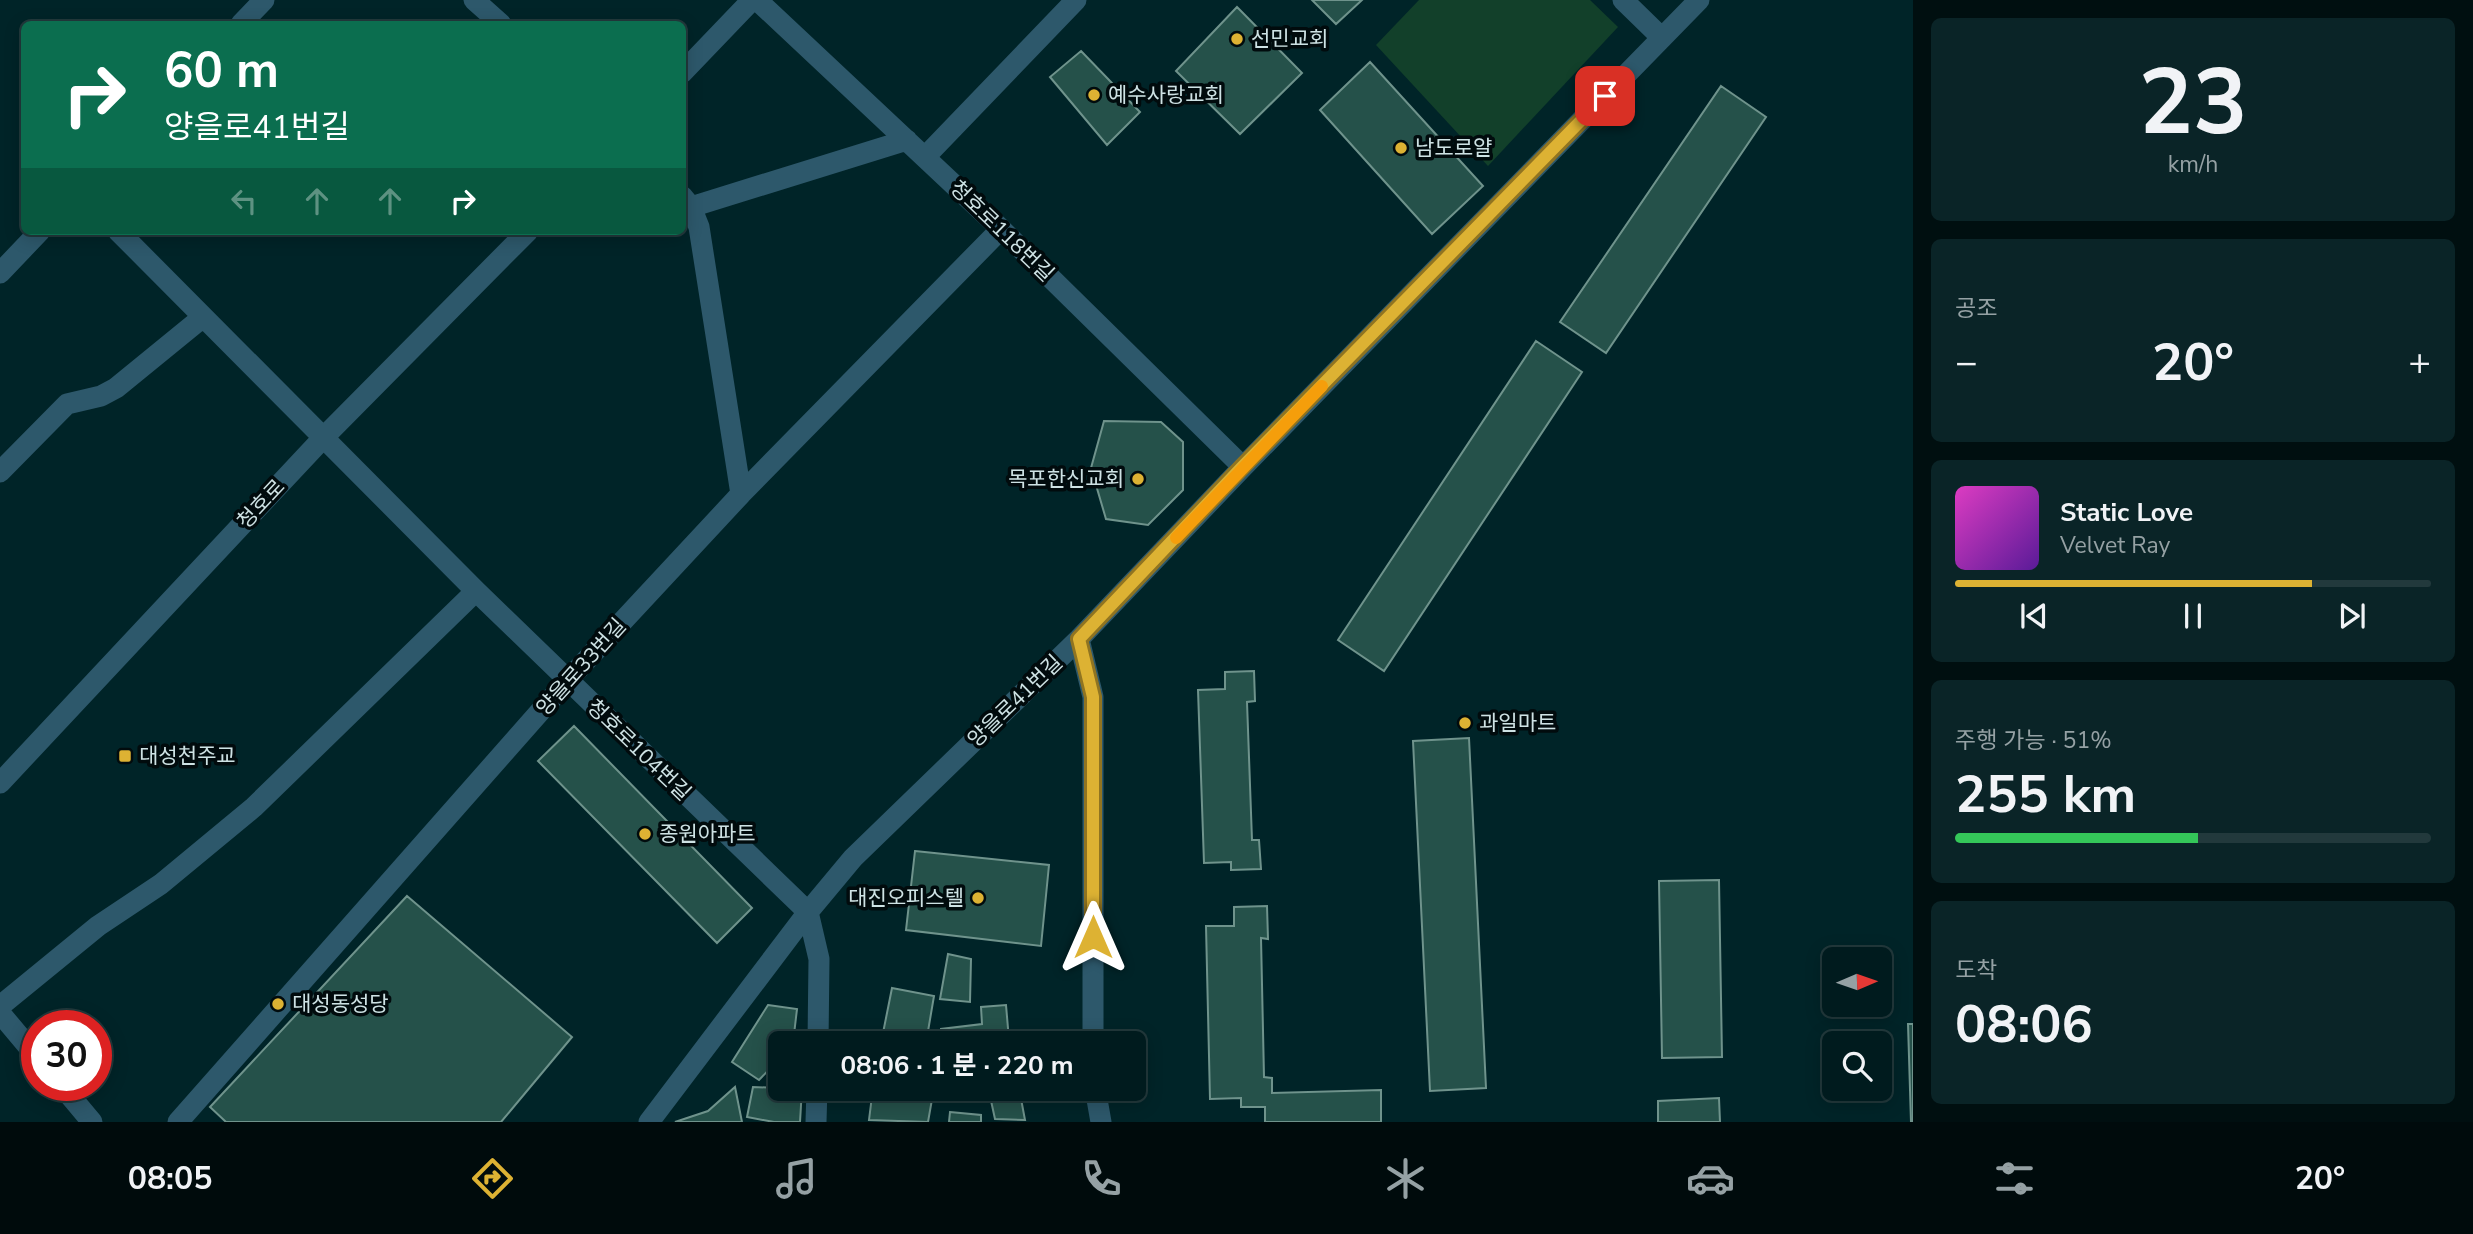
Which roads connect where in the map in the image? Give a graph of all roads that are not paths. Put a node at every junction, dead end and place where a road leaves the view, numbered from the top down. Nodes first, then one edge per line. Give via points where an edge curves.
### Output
1 (264, 0) edge
2 (755, 0) edge
3 (1076, 0) edge
4 (1623, 0) edge
5 (1699, 0) edge
6 (485, 3) edge
7 (243, 21) edge
8 (499, 21) edge
9 (1662, 38) junction
10 (686, 69) edge
11 (907, 140) junction
12 (925, 157) junction
13 (687, 202) edge
14 (1001, 229) junction
15 (36, 235) edge
16 (122, 235) edge
17 (524, 235) edge
18 (0, 273) edge
19 (203, 317) junction
20 (323, 438) junction
21 (1242, 467) junction
22 (0, 472) edge
23 (741, 495) junction
24 (476, 591) junction
25 (1079, 639) junction
26 (568, 681) junction
27 (0, 783) edge
28 (808, 912) junction
29 (0, 1006) edge
30 (0, 1013) edge
31 (818, 1031) edge
32 (1093, 1031) edge
33 (21, 1037) edge
34 (74, 1101) edge
35 (817, 1101) edge
36 (1097, 1101) edge
37 (92, 1122) edge
38 (178, 1122) edge
39 (649, 1122) edge
40 (816, 1122) edge
41 (1101, 1122) edge

1 - 7 street
2 - 10 street
2 - 11 street, 청호로118번길
3 - 12 street
4 - 9 street
5 - 9 street, 양을로41번길
6 - 8 street
9 - 21 street, 양을로41번길
11 - 12 street, 청호로118번길
11 - 13 street
12 - 14 street, 청호로118번길
13 - 23 street via 699,227
14 - 21 street, 청호로118번길
14 - 23 street, 양을로33번길
15 - 18 street
16 - 19 street, 청호로104번길
17 - 20 street, 청호로
19 - 20 street, 청호로104번길
19 - 22 street via 116,388 67,404
20 - 24 street, 청호로104번길
20 - 27 street, 청호로
21 - 25 street, 양을로41번길
23 - 26 street, 양을로33번길
24 - 26 street, 청호로104번길
24 - 29 street via 254,807
25 - 28 street, 양을로41번길 via 853,858
25 - 32 street via 1093,697
26 - 28 street, 청호로104번길
26 - 38 street, 양을로33번길
28 - 31 street via 819,959
28 - 39 street, 양을로41번길
30 - 33 street
34 - 37 street
35 - 40 street
36 - 41 street

